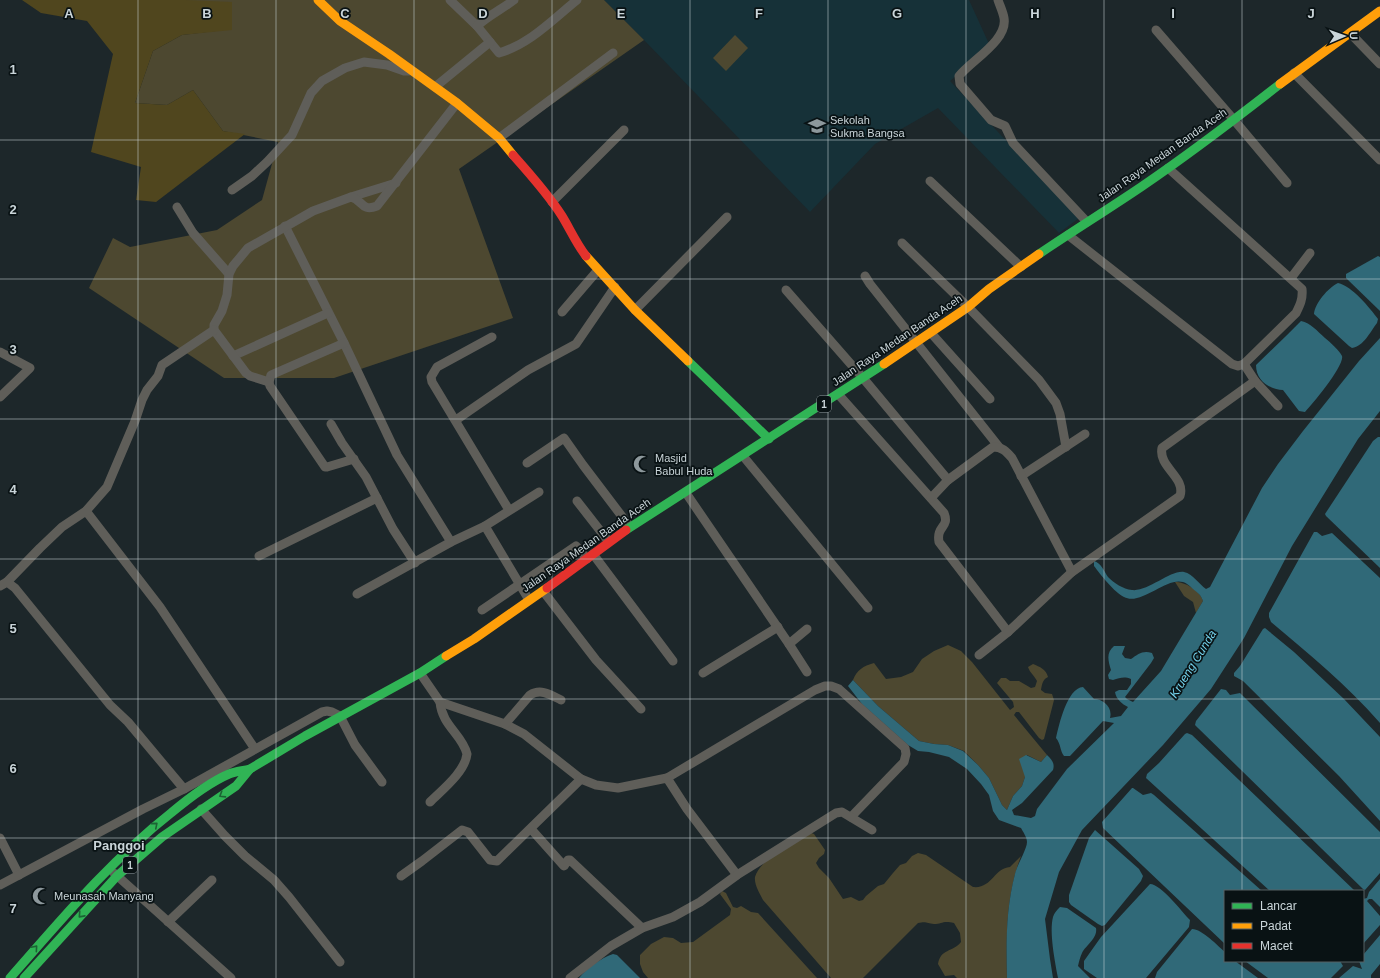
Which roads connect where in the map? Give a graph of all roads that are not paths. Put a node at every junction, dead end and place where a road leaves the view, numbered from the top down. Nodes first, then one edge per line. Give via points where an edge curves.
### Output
1 (319, 0) edge
2 (450, 0) edge
3 (514, 0) edge
4 (577, 0) edge
5 (998, 0) edge
6 (1380, 11) edge
7 (477, 26) junction
8 (1156, 30) dead end
9 (1350, 33) junction
10 (490, 42) junction
11 (613, 53) dead end
12 (1380, 64) edge
13 (412, 71) junction
14 (1294, 73) junction
15 (435, 87) junction
16 (457, 103) junction
17 (1234, 120) junction
18 (624, 130) dead end
19 (499, 138) junction
20 (1380, 160) edge
21 (1168, 168) junction
22 (930, 180) dead end
23 (396, 183) junction
24 (1287, 183) dead end
25 (232, 190) dead end
26 (351, 197) junction
27 (552, 202) junction
28 (177, 207) dead end
29 (727, 217) dead end
30 (1087, 222) junction
31 (285, 226) junction
32 (1068, 235) junction
33 (902, 243) dead end
34 (1310, 253) dead end
35 (1021, 267) junction
36 (598, 270) junction
37 (229, 274) junction
38 (865, 276) dead end
39 (1291, 278) junction
40 (616, 287) junction
41 (786, 290) dead end
42 (968, 307) junction
43 (635, 310) junction
44 (328, 312) junction
45 (562, 312) dead end
46 (214, 330) junction
47 (931, 333) junction
48 (492, 337) dead end
49 (344, 343) junction
50 (917, 343) junction
51 (0, 352) edge
52 (233, 356) junction
53 (1244, 364) junction
54 (863, 378) junction
55 (1255, 381) junction
56 (269, 382) junction
57 (838, 394) junction
58 (0, 397) edge
59 (990, 399) dead end
60 (1278, 406) dead end
61 (456, 420) junction
62 (331, 424) dead end
63 (1085, 434) dead end
64 (769, 439) junction
65 (999, 447) junction
66 (1066, 447) junction
67 (742, 456) junction
68 (354, 460) junction
69 (527, 464) dead end
70 (1021, 476) junction
71 (948, 480) junction
72 (539, 492) dead end
73 (686, 493) junction
74 (376, 498) junction
75 (930, 498) junction
76 (577, 500) dead end
77 (509, 510) junction
78 (86, 511) junction
79 (484, 526) junction
80 (630, 527) junction
81 (451, 542) junction
82 (609, 542) junction
83 (259, 556) dead end
84 (590, 556) junction
85 (415, 563) junction
86 (1072, 572) junction
87 (4, 584) edge
88 (521, 585) junction
89 (543, 591) junction
90 (357, 594) dead end
91 (529, 600) junction
92 (868, 608) dead end
93 (482, 610) dead end
94 (778, 627) junction
95 (807, 629) dead end
96 (1008, 632) junction
97 (789, 644) junction
98 (979, 655) dead end
99 (673, 661) dead end
100 (807, 672) dead end
101 (420, 673) junction
102 (703, 673) dead end
103 (561, 700) dead end
104 (440, 702) junction
105 (641, 709) dead end
106 (340, 716) junction
107 (506, 724) junction
108 (255, 749) junction
109 (250, 769) junction
110 (667, 778) junction
111 (581, 780) junction
112 (382, 782) dead end
113 (184, 789) junction
114 (430, 802) dead end
115 (201, 809) junction
116 (850, 817) junction
117 (531, 829) junction
118 (872, 830) dead end
119 (0, 838) edge
120 (109, 866) junction
121 (19, 874) junction
122 (737, 875) junction
123 (117, 876) junction
124 (401, 876) dead end
125 (212, 880) dead end
126 (0, 885) edge
127 (168, 922) junction
128 (57, 923) junction
129 (642, 928) junction
130 (67, 931) junction
131 (340, 962) dead end
132 (10, 978) edge
133 (24, 978) edge
134 (230, 978) edge
135 (570, 978) edge

1 - 13 main road via 340,21
2 - 7 street
3 - 7 street
4 - 10 street via 528,40 514,48 499,53
5 - 30 street via 1005,19 1001,35 965,68 959,76 960,84 991,120 1005,126 1013,143
6 - 9 main road, Jalan Raya Medan Banda Aceh / 1
7 - 10 street
8 - 17 street
9 - 12 street
9 - 14 main road, Jalan Raya Medan Banda Aceh / 1
10 - 15 street
11 - 19 street
13 - 15 main road
13 - 25 street via 364,62 345,68 322,82 311,93 292,135 252,176
14 - 17 main road, Jalan Raya Medan Banda Aceh / 1
14 - 20 street
15 - 16 main road
16 - 19 main road
16 - 23 street
17 - 21 main road, Jalan Raya Medan Banda Aceh / 1
17 - 24 street
18 - 27 street
19 - 27 main road
21 - 30 main road, Jalan Raya Medan Banda Aceh / 1
21 - 39 street
22 - 35 street
23 - 26 street
23 - 26 street via 377,206 371,209
26 - 31 street via 313,211
27 - 36 main road via 578,245
28 - 37 street via 193,233
29 - 43 street
30 - 32 main road, Jalan Raya Medan Banda Aceh / 1
31 - 37 street via 248,248
31 - 44 street
32 - 35 main road, Jalan Raya Medan Banda Aceh / 1
32 - 53 street via 1232,364
33 - 42 street
34 - 39 street
35 - 42 main road, Jalan Raya Medan Banda Aceh / 1
36 - 40 main road
36 - 45 street
37 - 46 street via 227,295
38 - 50 street
39 - 53 street via 1302,289 1303,295 1296,313
40 - 43 main road
40 - 61 street via 576,344 528,370
41 - 54 street
42 - 47 main road, Jalan Raya Medan Banda Aceh / 1
42 - 66 street via 1039,380 1056,403
43 - 64 main road
44 - 49 street
44 - 52 street
46 - 52 street
46 - 78 street via 162,365 142,400 107,487
47 - 50 main road, Jalan Raya Medan Banda Aceh / 1
47 - 59 street
48 - 61 street via 437,367 432,373 432,382
49 - 56 street via 271,375
49 - 81 street via 397,455
50 - 54 main road, Jalan Raya Medan Banda Aceh / 1
50 - 65 street
51 - 58 street via 30,368
52 - 56 street via 250,376
53 - 55 street
54 - 57 main road, Jalan Raya Medan Banda Aceh / 1
54 - 71 street
55 - 60 street
55 - 86 street via 1162,448 1163,459 1180,485 1180,496
56 - 68 street via 325,467
57 - 64 main road, Jalan Raya Medan Banda Aceh / 1
57 - 75 street
61 - 77 street
62 - 68 street
63 - 66 street
64 - 67 main road, Jalan Raya Medan Banda Aceh / 1
65 - 70 street via 1006,450
65 - 71 street via 993,447
66 - 70 street
67 - 73 main road, Jalan Raya Medan Banda Aceh / 1
67 - 92 street
68 - 74 street
69 - 80 street via 564,438
70 - 86 street
71 - 75 street
72 - 77 street
73 - 80 main road, Jalan Raya Medan Banda Aceh / 1
73 - 94 street
74 - 83 street
74 - 85 street
75 - 96 street via 947,519 946,524 939,530 939,542
76 - 82 street
77 - 79 street
78 - 87 street via 62,526
78 - 108 street via 160,607
79 - 81 street
79 - 88 street
80 - 82 main road, Jalan Raya Medan Banda Aceh / 1
81 - 85 street
82 - 84 main road, Jalan Raya Medan Banda Aceh / 1
84 - 88 street via 576,546
84 - 89 main road, Jalan Raya Medan Banda Aceh / 1
84 - 99 street
85 - 90 street
86 - 96 street
87 - 113 street via 15,588 110,705 128,722
88 - 91 street
88 - 93 street
89 - 91 main road, Jalan Raya Medan Banda Aceh / 1
89 - 105 street via 596,660
91 - 101 main road, Jalan Raya Medan Banda Aceh / 1 via 474,640
94 - 97 street
94 - 102 street
95 - 97 street
96 - 98 street
97 - 100 street
101 - 104 street
101 - 106 main road, Jalan Raya Medan Banda Aceh / 1
103 - 107 street via 540,691 534,692
104 - 107 street
104 - 114 street via 442,715 467,754 454,778
106 - 108 street via 332,712 322,712
106 - 109 main road, Jalan Raya Medan Banda Aceh / 1
106 - 112 street via 355,745
107 - 111 street via 524,734
108 - 113 street
109 -> 115 main road, Jalan Raya Medan Banda Aceh / 1 via 236,786
120 -> 109 main road, Jalan Raya Medan Banda Aceh / 1 via 157,823 192,797 230,773
110 - 111 street via 618,788
110 - 116 street via 815,690 831,686 844,692 905,748 906,754 904,762
110 - 122 street
111 - 117 street
113 - 121 street
115 - 123 main road, Jalan Raya Medan Banda Aceh / 1 via 162,837
115 - 131 street via 245,856 289,896
116 - 118 street
116 - 122 street via 842,812 836,813
117 - 124 street via 494,862 468,832 462,830
117 - 129 street via 564,866 570,860
119 - 121 street
120 - 123 street
120 - 128 main road, Jalan Raya Medan Banda Aceh / 1
121 - 126 street
122 - 129 street via 700,902 672,917
123 - 127 street
123 -> 130 main road, Jalan Raya Medan Banda Aceh / 1
125 - 127 street
127 - 134 street
128 - 130 main road
132 -> 128 main road, Jalan Raya Medan Banda Aceh / 1
129 - 135 street via 611,946
130 - 133 main road, Jalan Raya Medan Banda Aceh / 1

